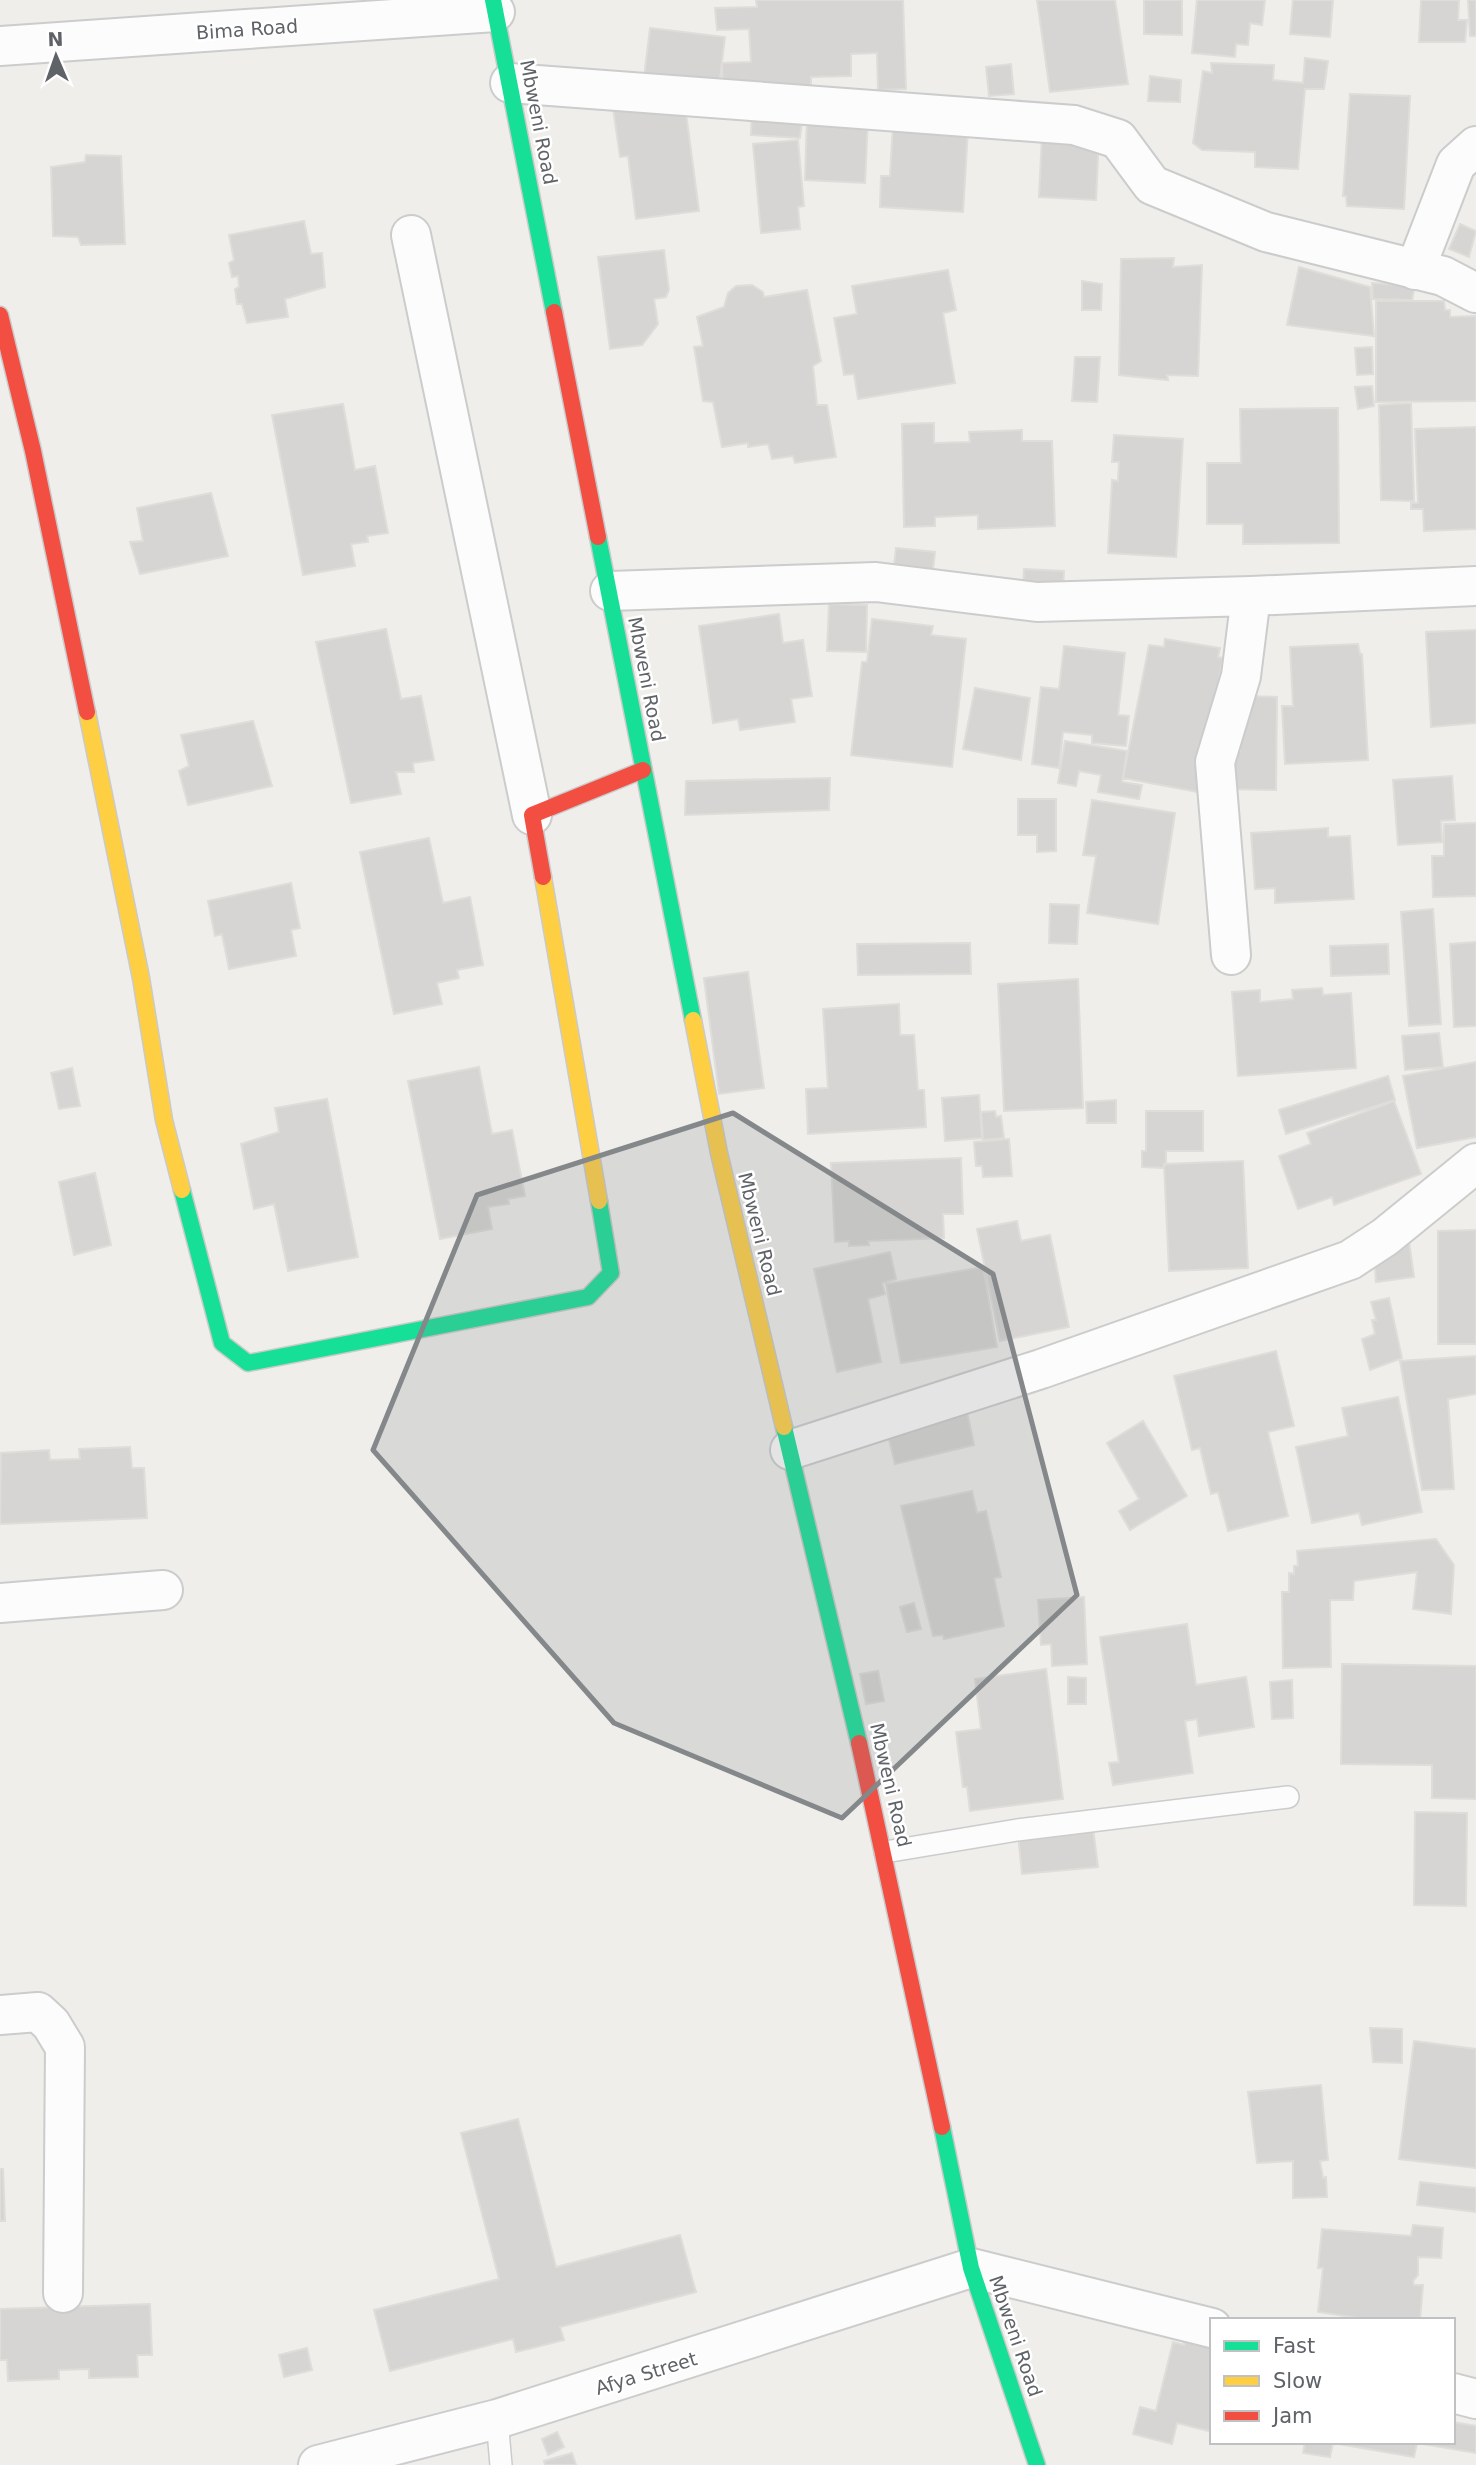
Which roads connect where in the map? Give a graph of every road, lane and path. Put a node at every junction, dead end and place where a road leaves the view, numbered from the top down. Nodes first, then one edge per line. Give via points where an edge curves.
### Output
1 (494, 6) edge
2 (0, 46) edge
3 (510, 83) junction
4 (1476, 146) edge
5 (411, 235) dead end
6 (1415, 270) junction
7 (1476, 293) edge
8 (0, 315) edge
9 (1476, 586) edge
10 (610, 591) junction
11 (1251, 596) junction
12 (643, 770) junction
13 (532, 815) junction
14 (1230, 955) dead end
15 (1476, 1163) edge
16 (790, 1450) junction
17 (163, 1590) dead end
18 (0, 1603) edge
19 (1288, 1797) dead end
20 (885, 1852) junction
21 (0, 2015) edge
22 (971, 2268) junction
23 (63, 2293) dead end
24 (1210, 2328) edge
25 (1455, 2394) edge
26 (1476, 2399) edge
27 (497, 2419) junction
28 (318, 2465) edge
29 (500, 2465) edge
30 (1037, 2465) edge

1 - 2 street, Bima Road
1 - 3 street, Mbweni Road
3 - 6 street via 1074,125 1118,139 1152,185 1266,232
3 - 10 street, Mbweni Road
4 - 6 street via 1456,164
5 - 13 street
6 - 7 street via 1443,275
8 - 13 street via 33,451 133,938 164,1121 222,1343 248,1363 589,1297 611,1273
9 - 11 street
10 - 11 street via 876,582 1037,602
10 - 12 street, Mbweni Road
11 - 14 street via 1241,676 1215,762
12 - 13 street
12 - 16 street, Mbweni Road via 719,1153
15 - 16 street via 1350,1261 1041,1369
16 - 20 street, Mbweni Road
17 - 18 street
19 - 20 lane via 1017,1830
20 - 22 street, Mbweni Road
21 - 23 street via 38,2012 65,2047
22 - 24 street
22 - 27 street, Afya Street
22 - 30 street, Mbweni Road
25 - 26 street
27 - 28 street, Afya Street
27 - 29 lane

